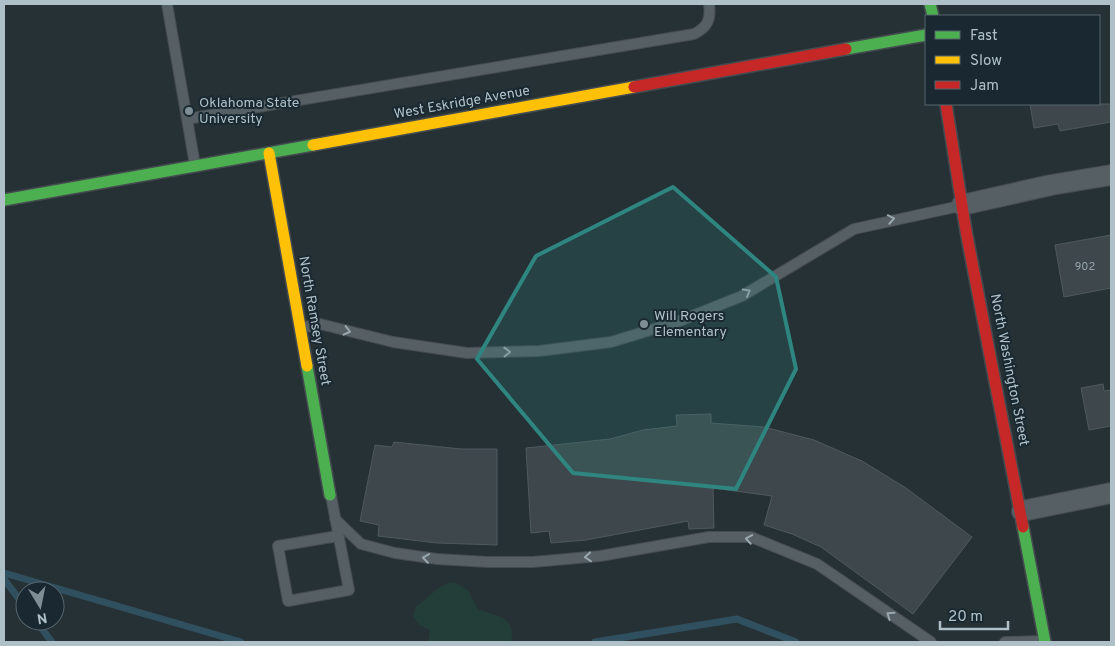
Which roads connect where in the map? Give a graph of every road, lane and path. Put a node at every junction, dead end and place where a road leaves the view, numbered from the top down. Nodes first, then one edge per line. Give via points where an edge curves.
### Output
1 (167, 4) edge
2 (709, 4) edge
3 (925, 35) edge
4 (946, 105) edge
5 (187, 118) junction
6 (269, 153) junction
7 (195, 166) junction
8 (1111, 175) edge
9 (4, 200) edge
10 (962, 205) junction
11 (299, 328) junction
12 (1111, 493) edge
13 (330, 495) joint
14 (1022, 511) junction
15 (335, 519) junction
16 (338, 536) junction
17 (931, 642) edge
18 (1005, 642) edge
19 (1045, 642) edge

1 - 5 lane
2 - 5 lane via 709,22 694,34
3 - 6 street, West Eskridge Avenue
4 - 10 street, North Washington Street
5 - 7 lane
6 - 7 street, West Eskridge Avenue
6 - 11 street, North Ramsey Street
7 - 9 street, West Eskridge Avenue
8 - 10 street
11 -> 10 lane via 320,324 393,342 467,353 539,351 611,342 678,322 742,296 854,229
10 - 14 street, North Washington Street
11 - 13 street, North Ramsey Street
12 - 14 street
13 - 15 lane
14 - 19 street, North Washington Street
15 - 16 lane
17 -> 15 lane via 817,564 751,537 709,537 600,556 533,562 480,562 395,553 361,544
16 - 16 lane via 348,590 288,601 278,546
18 - 19 lane

